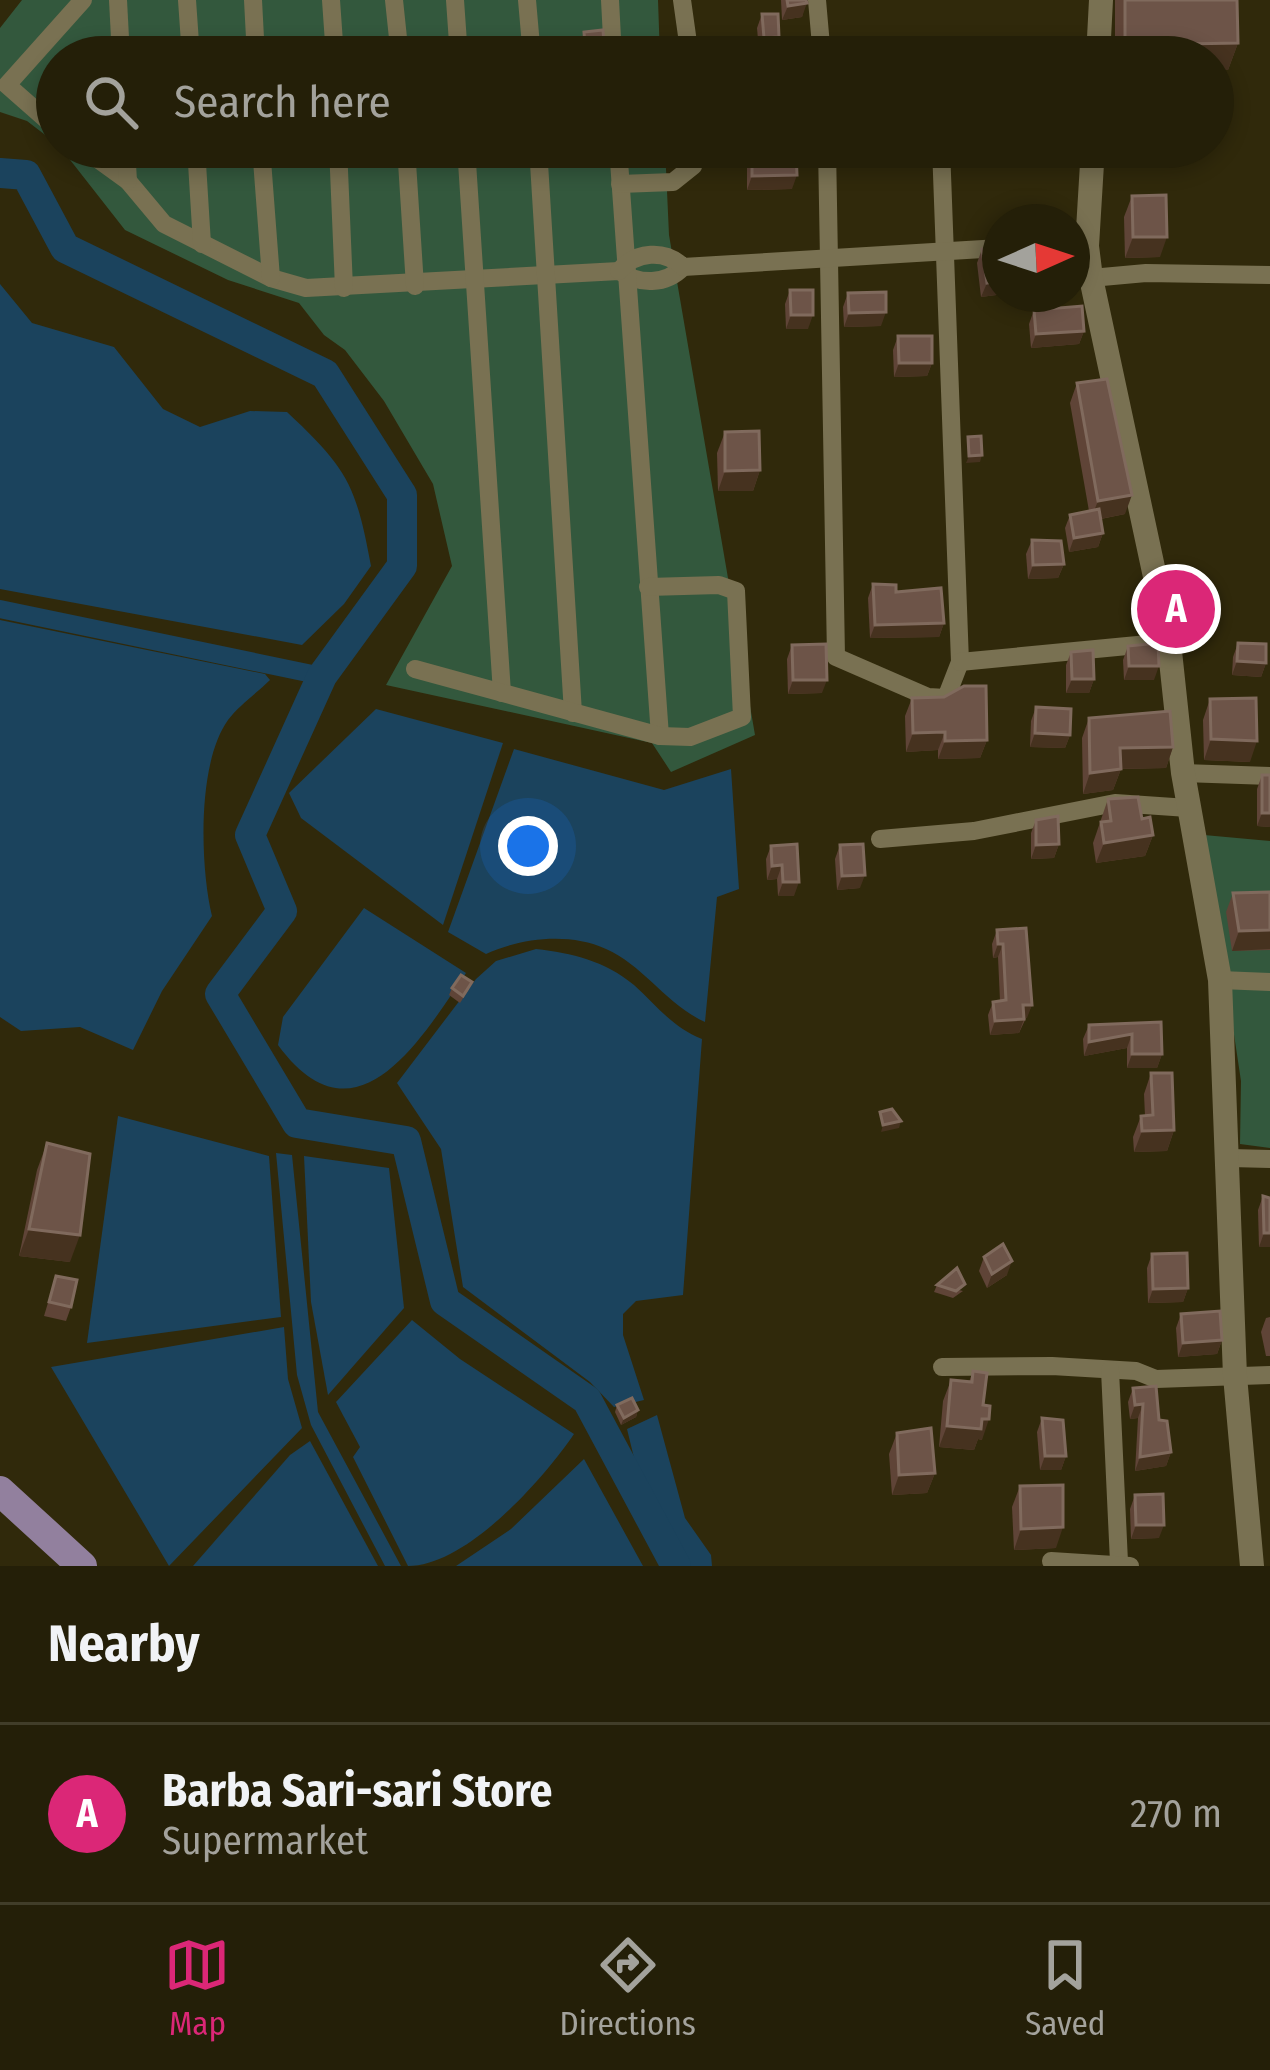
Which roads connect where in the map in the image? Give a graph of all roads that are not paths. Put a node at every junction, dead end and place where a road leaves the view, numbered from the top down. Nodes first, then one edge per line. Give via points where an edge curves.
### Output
1 (83, 0) edge
2 (118, 0) edge
3 (187, 0) edge
4 (254, 0) edge
5 (331, 0) edge
6 (394, 0) edge
7 (455, 0) edge
8 (527, 0) edge
9 (610, 0) edge
10 (682, 0) edge
11 (817, 0) edge
12 (1101, 0) edge
13 (51, 36) edge
14 (120, 36) edge
15 (189, 36) edge
16 (255, 36) edge
17 (334, 36) edge
18 (398, 36) edge
19 (458, 36) edge
20 (530, 36) edge
21 (612, 36) edge
22 (687, 36) edge
23 (820, 36) edge
24 (1099, 36) edge
25 (36, 53) edge
26 (36, 111) edge
27 (110, 168) edge
28 (127, 168) edge
29 (197, 168) edge
30 (263, 168) edge
31 (339, 168) edge
32 (407, 168) edge
33 (467, 168) edge
34 (539, 168) edge
35 (619, 168) edge
36 (690, 168) edge
37 (827, 168) edge
38 (941, 168) edge
39 (1090, 168) edge
40 (128, 181) junction
41 (620, 184) junction
42 (1086, 204) edge
43 (202, 244) junction
44 (982, 249) edge
45 (945, 250) junction
46 (828, 257) junction
47 (623, 270) junction
48 (546, 275) junction
49 (1090, 275) edge
50 (1270, 275) edge
51 (271, 278) junction
52 (1091, 278) junction
53 (475, 280) junction
54 (415, 286) junction
55 (344, 288) junction
56 (648, 587) junction
57 (1169, 642) junction
58 (960, 662) junction
59 (415, 669) dead end
60 (502, 693) junction
61 (573, 712) junction
62 (660, 736) junction
63 (1183, 773) junction
64 (1270, 776) edge
65 (1188, 808) junction
66 (880, 838) dead end
67 (1220, 980) junction
68 (1270, 982) edge
69 (1230, 1158) junction
70 (1270, 1159) edge
71 (942, 1367) dead end
72 (1110, 1370) junction
73 (1270, 1375) edge
74 (1235, 1376) junction
75 (0, 1491) edge
76 (1259, 1528) edge
77 (1052, 1561) dead end
78 (1125, 1564) edge
79 (82, 1566) edge
80 (1252, 1566) edge

1 - 13 street
2 - 14 street
3 - 15 street
4 - 16 street
5 - 17 street
6 - 18 street
7 - 19 street
8 - 20 street
9 - 21 street
10 - 22 street
11 - 23 street
12 - 24 street
25 - 26 street via 7,85
27 - 40 street
28 - 40 street
29 - 43 street
30 - 51 street
31 - 55 street
32 - 54 street
33 - 53 street
34 - 48 street
35 - 41 street
36 - 41 street via 673,182
37 - 46 street
38 - 45 street
39 - 42 street
40 - 43 street via 164,224
41 - 47 street
43 - 51 street
44 - 45 street
45 - 46 street
45 - 58 street
46 - 47 street via 683,267 669,280
46 - 58 street via 836,657 928,698 946,698
47 - 48 street
47 - 56 street
48 - 53 street
48 - 61 street
49 - 52 street
50 - 52 street
51 - 55 street
52 - 57 street
53 - 54 street
53 - 60 street
54 - 55 street
56 - 62 street
56 - 62 street via 736,591 741,619 742,717 690,737
57 - 58 street
57 - 63 street
59 - 60 street
60 - 61 street
61 - 62 street
63 - 64 street
63 - 65 street
65 - 66 street via 1115,803 974,831
65 - 67 street
67 - 68 street
67 - 69 street
69 - 70 street
69 - 74 street
71 - 72 street
72 - 74 street via 1156,1379
72 - 78 street
73 - 74 street
74 - 76 street
75 - 79 main road
76 - 80 street
77 - 78 street

